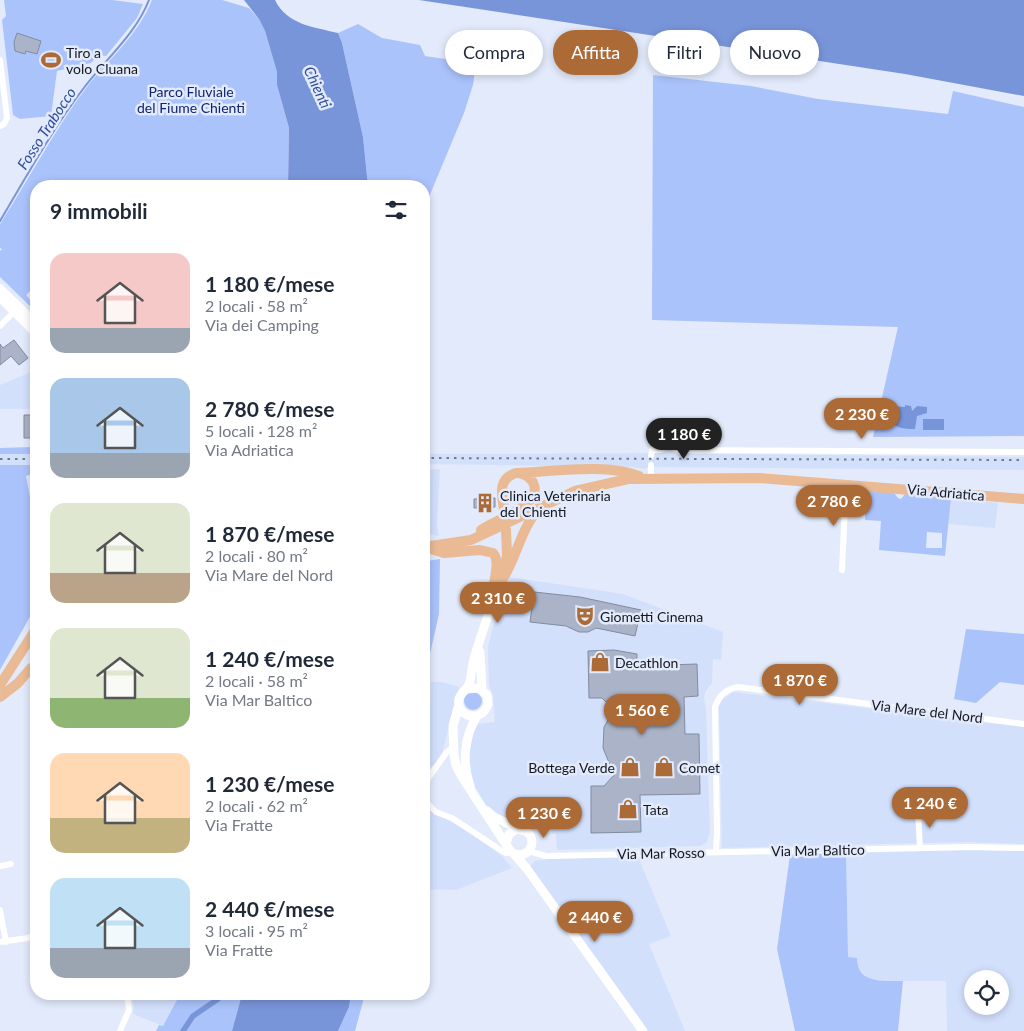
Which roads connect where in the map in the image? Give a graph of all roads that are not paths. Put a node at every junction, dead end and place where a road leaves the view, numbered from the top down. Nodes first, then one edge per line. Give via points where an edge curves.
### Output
1 (0, 60) edge
2 (1, 125) edge
3 (0, 288) edge
4 (0, 298) edge
5 (14, 312) junction
6 (30, 321) edge
7 (30, 323) edge
8 (0, 326) edge
9 (675, 440) junction
10 (687, 442) junction
11 (682, 450) junction
12 (700, 450) junction
13 (1024, 452) edge
14 (652, 453) dead end
15 (651, 465) dead end
16 (519, 473) junction
17 (646, 478) junction
18 (846, 484) junction
19 (1024, 499) edge
20 (544, 505) junction
21 (504, 510) dead end
22 (506, 530) dead end
23 (471, 540) junction
24 (430, 546) edge
25 (430, 548) edge
26 (842, 570) dead end
27 (497, 588) junction
28 (493, 599) junction
29 (30, 638) edge
30 (480, 642) junction
31 (24, 646) junction
32 (30, 665) edge
33 (30, 672) edge
34 (0, 685) edge
35 (467, 689) junction
36 (482, 690) junction
37 (0, 697) edge
38 (459, 704) junction
39 (477, 716) junction
40 (1024, 724) edge
41 (453, 747) junction
42 (430, 776) edge
43 (473, 794) junction
44 (430, 806) edge
45 (482, 807) junction
46 (918, 812) dead end
47 (519, 829) junction
48 (920, 848) junction
49 (1024, 848) edge
50 (530, 849) junction
51 (510, 850) junction
52 (716, 852) junction
53 (11, 864) dead end
54 (0, 866) edge
55 (527, 869) junction
56 (0, 910) edge
57 (30, 937) edge
58 (3, 942) edge
59 (128, 1000) edge
60 (120, 1031) edge
61 (644, 1031) edge

1 - 2 street via 7,118
3 - 6 street
4 - 5 street
5 - 7 street
5 - 8 street
9 - 10 street via 681,437
9 - 11 street via 675,447
9 - 14 street
10 - 11 street
10 - 12 street
11 - 12 street
12 - 13 street
15 - 17 street
16 - 17 main road via 600,470 627,472
16 - 21 main road via 503,482
16 - 23 main road via 533,482 533,499 488,525
17 - 18 main road, Via Adriatica via 759,478
17 - 20 main road, Via Adriatica via 591,486
18 - 19 main road, Via Adriatica
18 - 26 street
20 - 23 main road, Via Adriatica
20 - 27 main road via 530,521 512,566
22 - 27 main road via 506,556
23 - 24 main road
25 - 28 main road via 444,553 480,550 493,553 497,563
27 - 28 main road
28 - 30 main road
29 - 31 main road
30 - 35 main road
30 - 36 main road
31 - 32 main road via 23,659
31 - 34 main road
33 - 37 main road
35 - 36 main road
35 - 38 main road
36 - 39 main road via 487,695 488,704
38 - 39 main road via 465,714
38 - 41 main road via 453,726
39 - 43 main road via 466,743 467,772
40 - 52 street, Via Mare del Nord via 747,688 729,689 716,707
41 - 42 street
41 - 43 main road via 459,771
43 - 45 main road
44 - 51 street via 502,851
45 - 47 main road
45 - 51 main road
46 - 48 street
47 - 50 main road via 529,834
47 - 51 main road via 509,834
48 - 49 street, Via Mar Baltico
48 - 52 street, Via Mar Baltico
50 - 51 main road via 522,855
50 - 52 street, Via Mar Rosso via 546,856
50 - 55 main road
51 - 55 main road
53 - 54 street
55 - 61 main road
56 - 58 street
57 - 58 street
59 - 60 street via 128,1014

